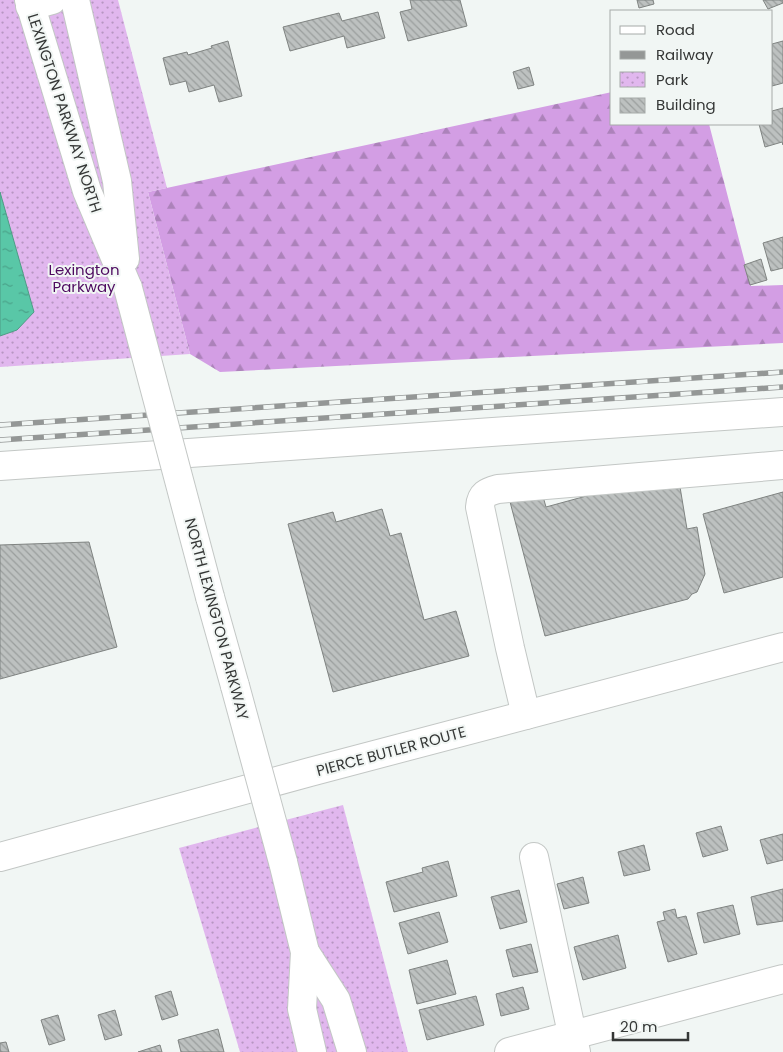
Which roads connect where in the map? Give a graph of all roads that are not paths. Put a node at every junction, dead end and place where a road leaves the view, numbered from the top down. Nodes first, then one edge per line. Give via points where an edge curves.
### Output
1 (75, 0) edge
2 (37, 2) edge
3 (128, 288) junction
4 (783, 412) edge
5 (783, 465) edge
6 (0, 466) edge
7 (783, 647) edge
8 (526, 715) junction
9 (0, 857) edge
10 (534, 857) dead end
11 (304, 952) junction
12 (783, 979) edge
13 (573, 1044) edge
14 (312, 1052) edge
15 (352, 1052) edge
16 (509, 1052) edge

1 - 3 main road, LEXINGTON PARKWAY NORTH via 117,180
2 - 3 main road, LEXINGTON PARKWAY NORTH via 87,191
3 - 11 main road, NORTH LEXINGTON PARKWAY, bridge via 283,862
4 - 6 main road
5 - 8 main road via 498,489 486,493 480,506
7 - 8 main road, PIERCE BUTLER ROUTE
8 - 9 main road, PIERCE BUTLER ROUTE
10 - 13 main road
11 - 14 main road via 302,1009
11 - 15 main road via 336,1000
12 - 13 main road
13 - 16 main road

